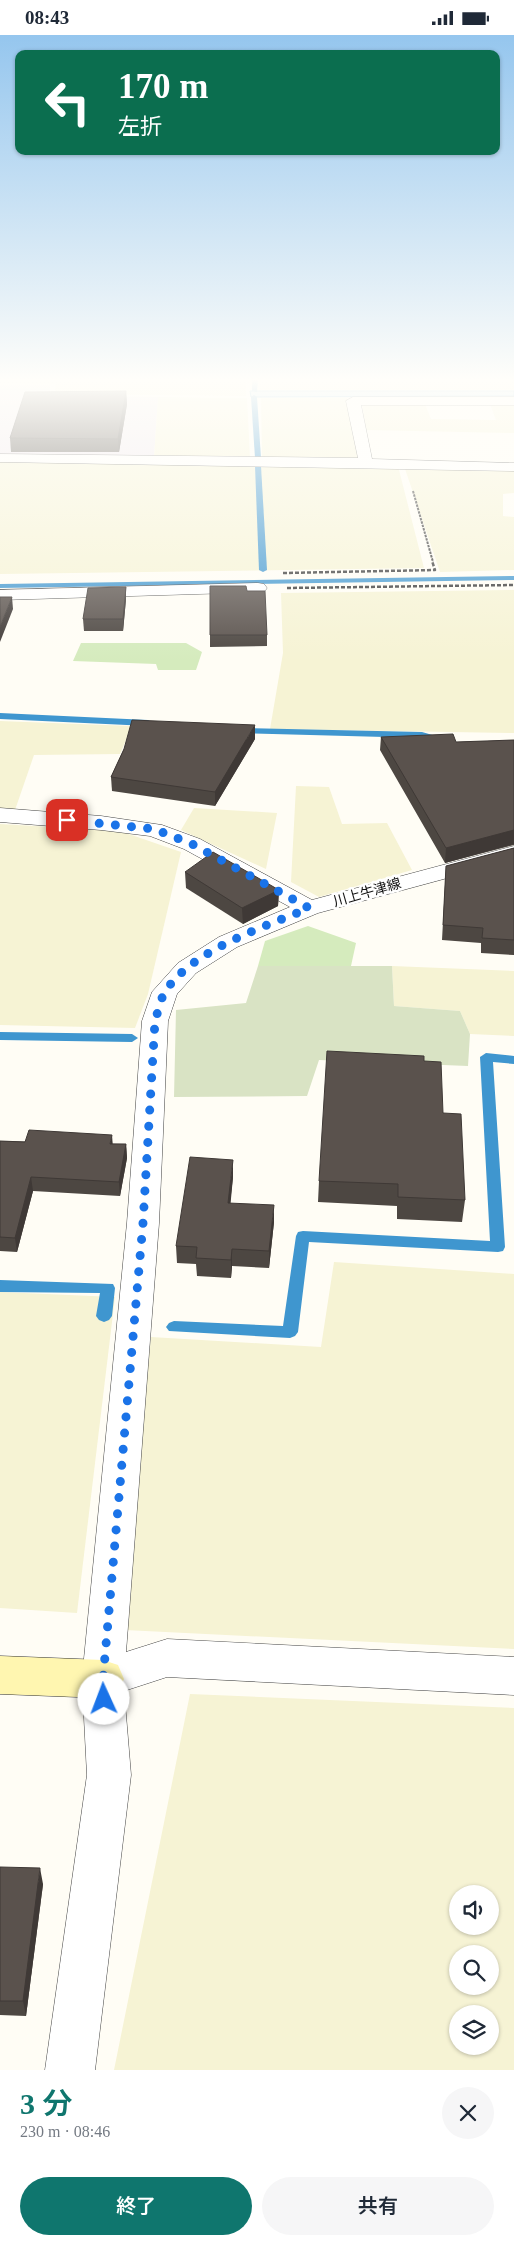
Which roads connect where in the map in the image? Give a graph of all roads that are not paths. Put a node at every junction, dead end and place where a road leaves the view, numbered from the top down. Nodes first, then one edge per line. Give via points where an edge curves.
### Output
1 (258, 588) road end
2 (0, 595) edge
3 (0, 815) edge
4 (514, 853) edge
5 (309, 908) junction
6 (0, 1675) edge
7 (514, 1676) edge
8 (103, 1679) junction
9 (70, 2070) edge

1 - 2 street
3 - 5 street via 154,829 192,844
4 - 5 street, 川上牛津線
5 - 8 street, 川上牛津線 via 228,942 187,968 165,992 155,1021 143,1223
6 - 8 main road
7 - 8 street via 167,1658
8 - 9 street, 川上牛津線 via 109,1775

